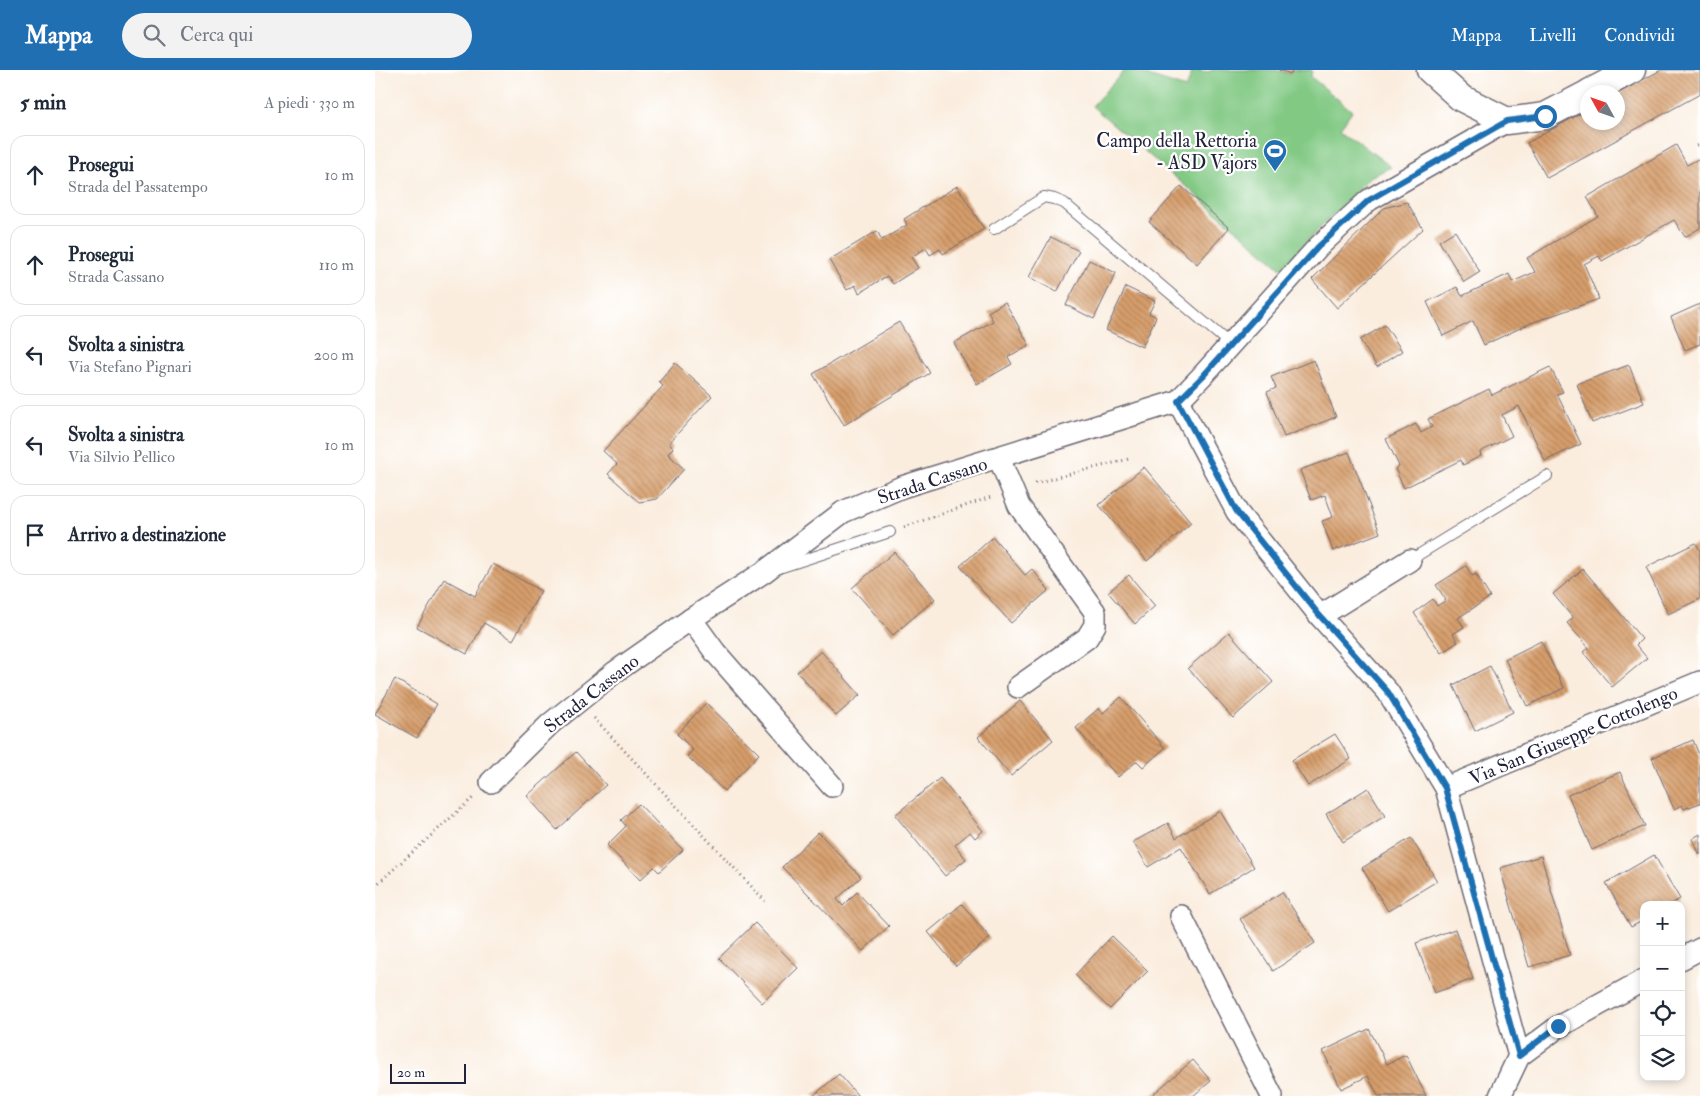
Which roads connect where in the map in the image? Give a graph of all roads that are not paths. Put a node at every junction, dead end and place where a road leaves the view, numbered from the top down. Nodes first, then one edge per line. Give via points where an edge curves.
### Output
1 (1430, 70) edge
2 (1632, 70) edge
3 (1604, 85) edge
4 (1580, 98) edge
5 (1507, 121) junction
6 (994, 230) dead end
7 (1231, 345) junction
8 (1178, 401) junction
9 (999, 458) junction
10 (1547, 476) dead end
11 (890, 532) dead end
12 (1409, 560) joint
13 (764, 572) junction
14 (1320, 616) junction
15 (691, 619) junction
16 (1700, 682) edge
17 (1019, 687) dead end
18 (491, 782) road end
19 (832, 786) dead end
20 (1445, 788) junction
21 (1181, 916) dead end
22 (1700, 949) edge
23 (1685, 957) edge
24 (1640, 982) edge
25 (1519, 1056) junction
26 (1272, 1096) edge
27 (1500, 1096) edge

1 - 5 street via 1461,98
2 - 3 street
4 - 5 street via 1545,116
5 - 7 street, Strada Cassano via 1369,200 1318,247
6 - 7 lane via 1044,197 1064,203
7 - 8 street, Strada Cassano
8 - 9 street, Strada Cassano
8 - 14 street via 1237,512
9 - 13 street, Strada Cassano via 901,487 843,512
9 - 17 street via 1019,506 1095,612 1095,625 1087,638
10 - 12 lane
11 - 13 lane
12 - 14 street
13 - 15 street, Strada Cassano
14 - 20 street via 1388,692
15 - 18 street, Strada Cassano via 578,701
15 - 19 street via 715,652
16 - 20 street, Via San Giuseppe Cottolengo
20 - 25 street
21 - 26 street
22 - 23 street
24 - 25 street via 1558,1026
25 - 27 street

